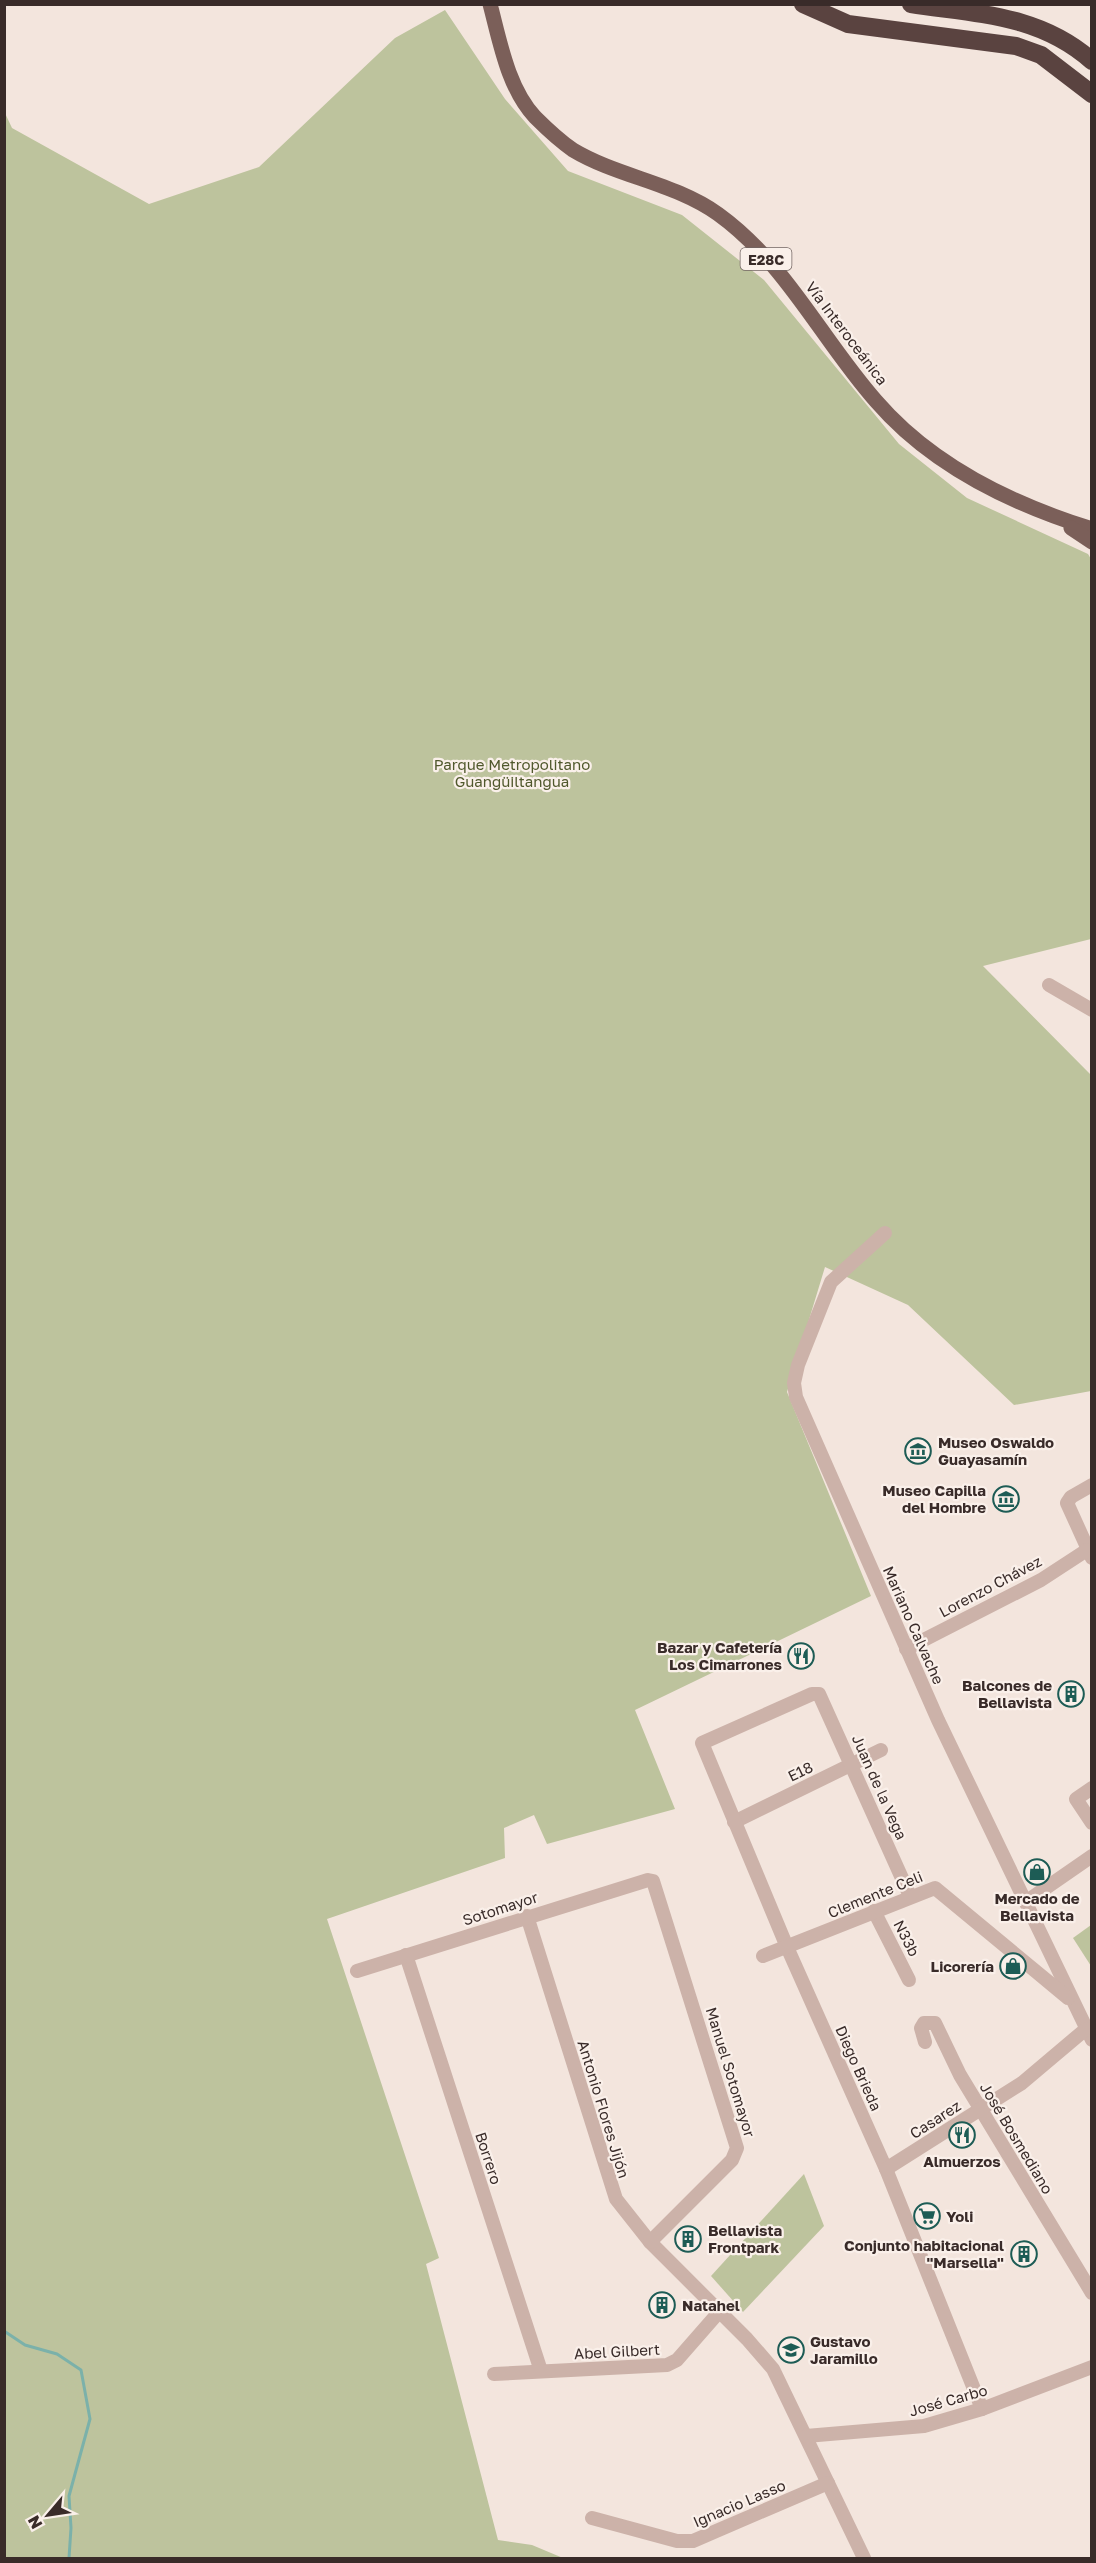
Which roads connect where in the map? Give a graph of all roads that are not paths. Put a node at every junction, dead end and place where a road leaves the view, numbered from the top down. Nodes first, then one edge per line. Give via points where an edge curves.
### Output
1 (490, 4) edge
2 (803, 4) edge
3 (911, 4) edge
4 (1092, 61) edge
5 (1092, 94) edge
6 (1057, 518) junction
7 (1092, 529) edge
8 (1092, 542) edge
9 (1049, 985) dead end
10 (1092, 1010) edge
11 (885, 1233) dead end
12 (1092, 1485) edge
13 (1089, 1554) edge
14 (906, 1649) junction
15 (817, 1693) joint
16 (881, 1750) dead end
17 (852, 1764) junction
18 (1092, 1788) edge
19 (734, 1822) junction
20 (1092, 1823) edge
21 (1092, 1856) edge
22 (654, 1883) joint
23 (910, 1896) junction
24 (1027, 1902) junction
25 (874, 1911) junction
26 (527, 1916) junction
27 (787, 1947) junction
28 (406, 1955) junction
29 (763, 1956) dead end
30 (357, 1971) dead end
31 (909, 1980) dead end
32 (1071, 2001) junction
33 (1089, 2034) edge
34 (925, 2042) dead end
35 (981, 2109) junction
36 (886, 2169) junction
37 (650, 2242) junction
38 (1092, 2294) edge
39 (719, 2312) junction
40 (1092, 2367) edge
41 (541, 2371) junction
42 (494, 2374) dead end
43 (982, 2409) junction
44 (806, 2436) junction
45 (828, 2483) junction
46 (592, 2518) dead end
47 (864, 2559) edge

1 - 6 main road, Vía Interoceánica / E28C via 517,90 548,129 573,150 682,194 718,214 784,278 875,401 898,423 957,471
2 - 5 highway via 848,24 1016,46 1041,55
3 - 4 highway via 996,15 1039,29
6 - 7 main road, Vía Interoceánica / E28C
6 - 8 main road, Vía Interoceánica / E28C
9 - 10 street
11 - 14 street, Mariano Calvache via 831,1282 794,1383 796,1397
12 - 13 street via 1066,1503
13 - 14 street, Lorenzo Chávez
14 - 24 street, Mariano Calvache
15 - 17 street, Juan de la Vega
15 - 19 street, Diego Brieda via 702,1744
16 - 17 street, E18
17 - 19 street, E18
17 - 23 street, Juan de la Vega
18 - 20 street via 1076,1799
19 - 27 street, Diego Brieda
21 - 24 street
22 - 26 street, Sotomayor via 648,1880
22 - 37 street, Manuel Sotomayor via 737,2148 732,2160
23 - 25 street, Clemente Celi
23 - 32 street, Clemente Celi via 938,1889
24 - 32 street, Mariano Calvache
25 - 27 street, Clemente Celi
25 - 31 street, N33b
26 - 28 street, Sotomayor
26 - 37 street, Antonio Flores Jijón via 612,2191
27 - 29 street, Clemente Celi
27 - 36 street, Diego Brieda
28 - 30 street, Sotomayor
28 - 41 street, Borrero
32 - 33 street, Mariano Calvache
33 - 35 street, Casarez
34 - 35 street, José Bosmediano via 921,2028 928,2021 935,2022
35 - 36 street, Casarez
35 - 38 street, José Bosmediano
36 - 43 street, Diego Brieda
37 - 39 street, Antonio Flores Jijón
39 - 41 street, Abel Gilbert via 677,2360 668,2365
39 - 44 street, Antonio Flores Jijón via 773,2369
40 - 43 street, José Carbo
41 - 42 street, Abel Gilbert
43 - 44 street, José Carbo via 914,2428
44 - 45 street, Antonio Flores Jijón
45 - 46 street, Ignacio Lasso via 693,2541 677,2541
45 - 47 street, Antonio Flores Jijón

